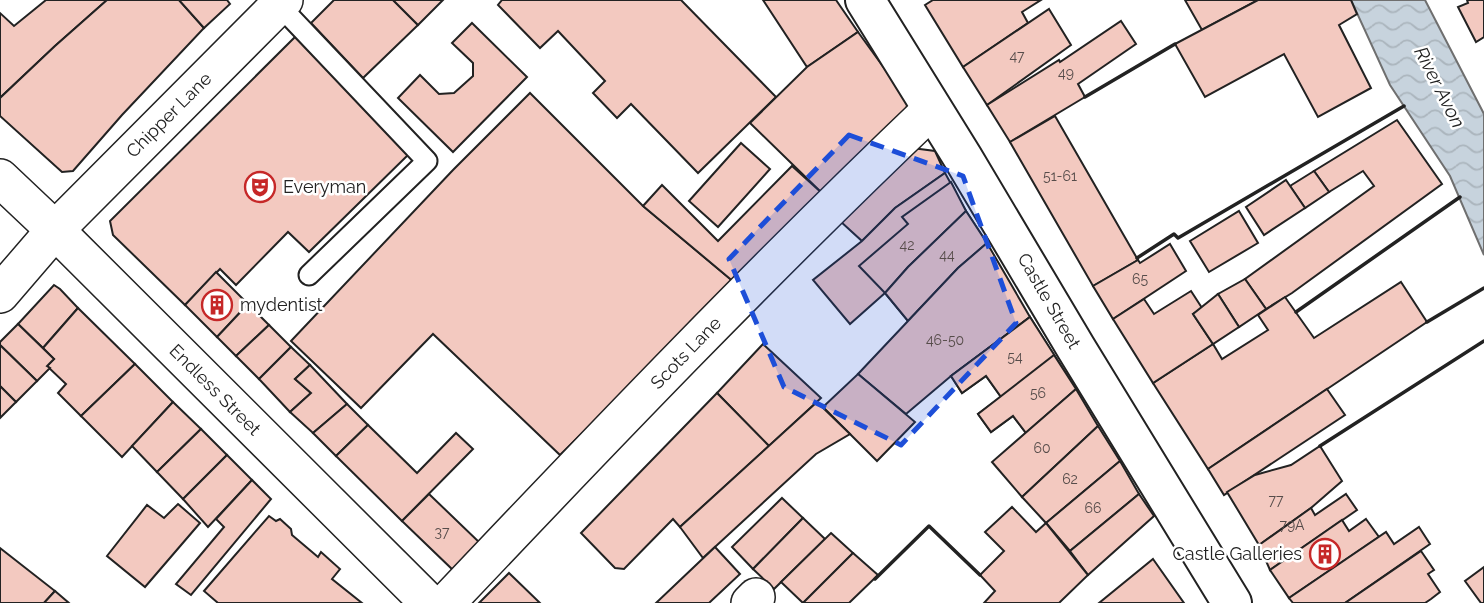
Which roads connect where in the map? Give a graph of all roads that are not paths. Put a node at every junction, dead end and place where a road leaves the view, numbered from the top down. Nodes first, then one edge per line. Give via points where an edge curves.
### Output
1 (865, 0) edge
2 (281, 2) edge
3 (933, 109) junction
4 (0, 178) edge
5 (54, 230) junction
6 (309, 275) dead end
7 (0, 294) edge
8 (429, 603) edge
9 (446, 603) edge
10 (1231, 603) edge

1 - 3 street, Castle Street
2 - 5 street, Chipper Lane
2 - 6 lane via 427,161
3 - 9 street, Scots Lane via 756,281
3 - 10 street, Castle Street
4 - 5 street, Endless Street
5 - 7 street, Chipper Lane
5 - 8 street, Endless Street

